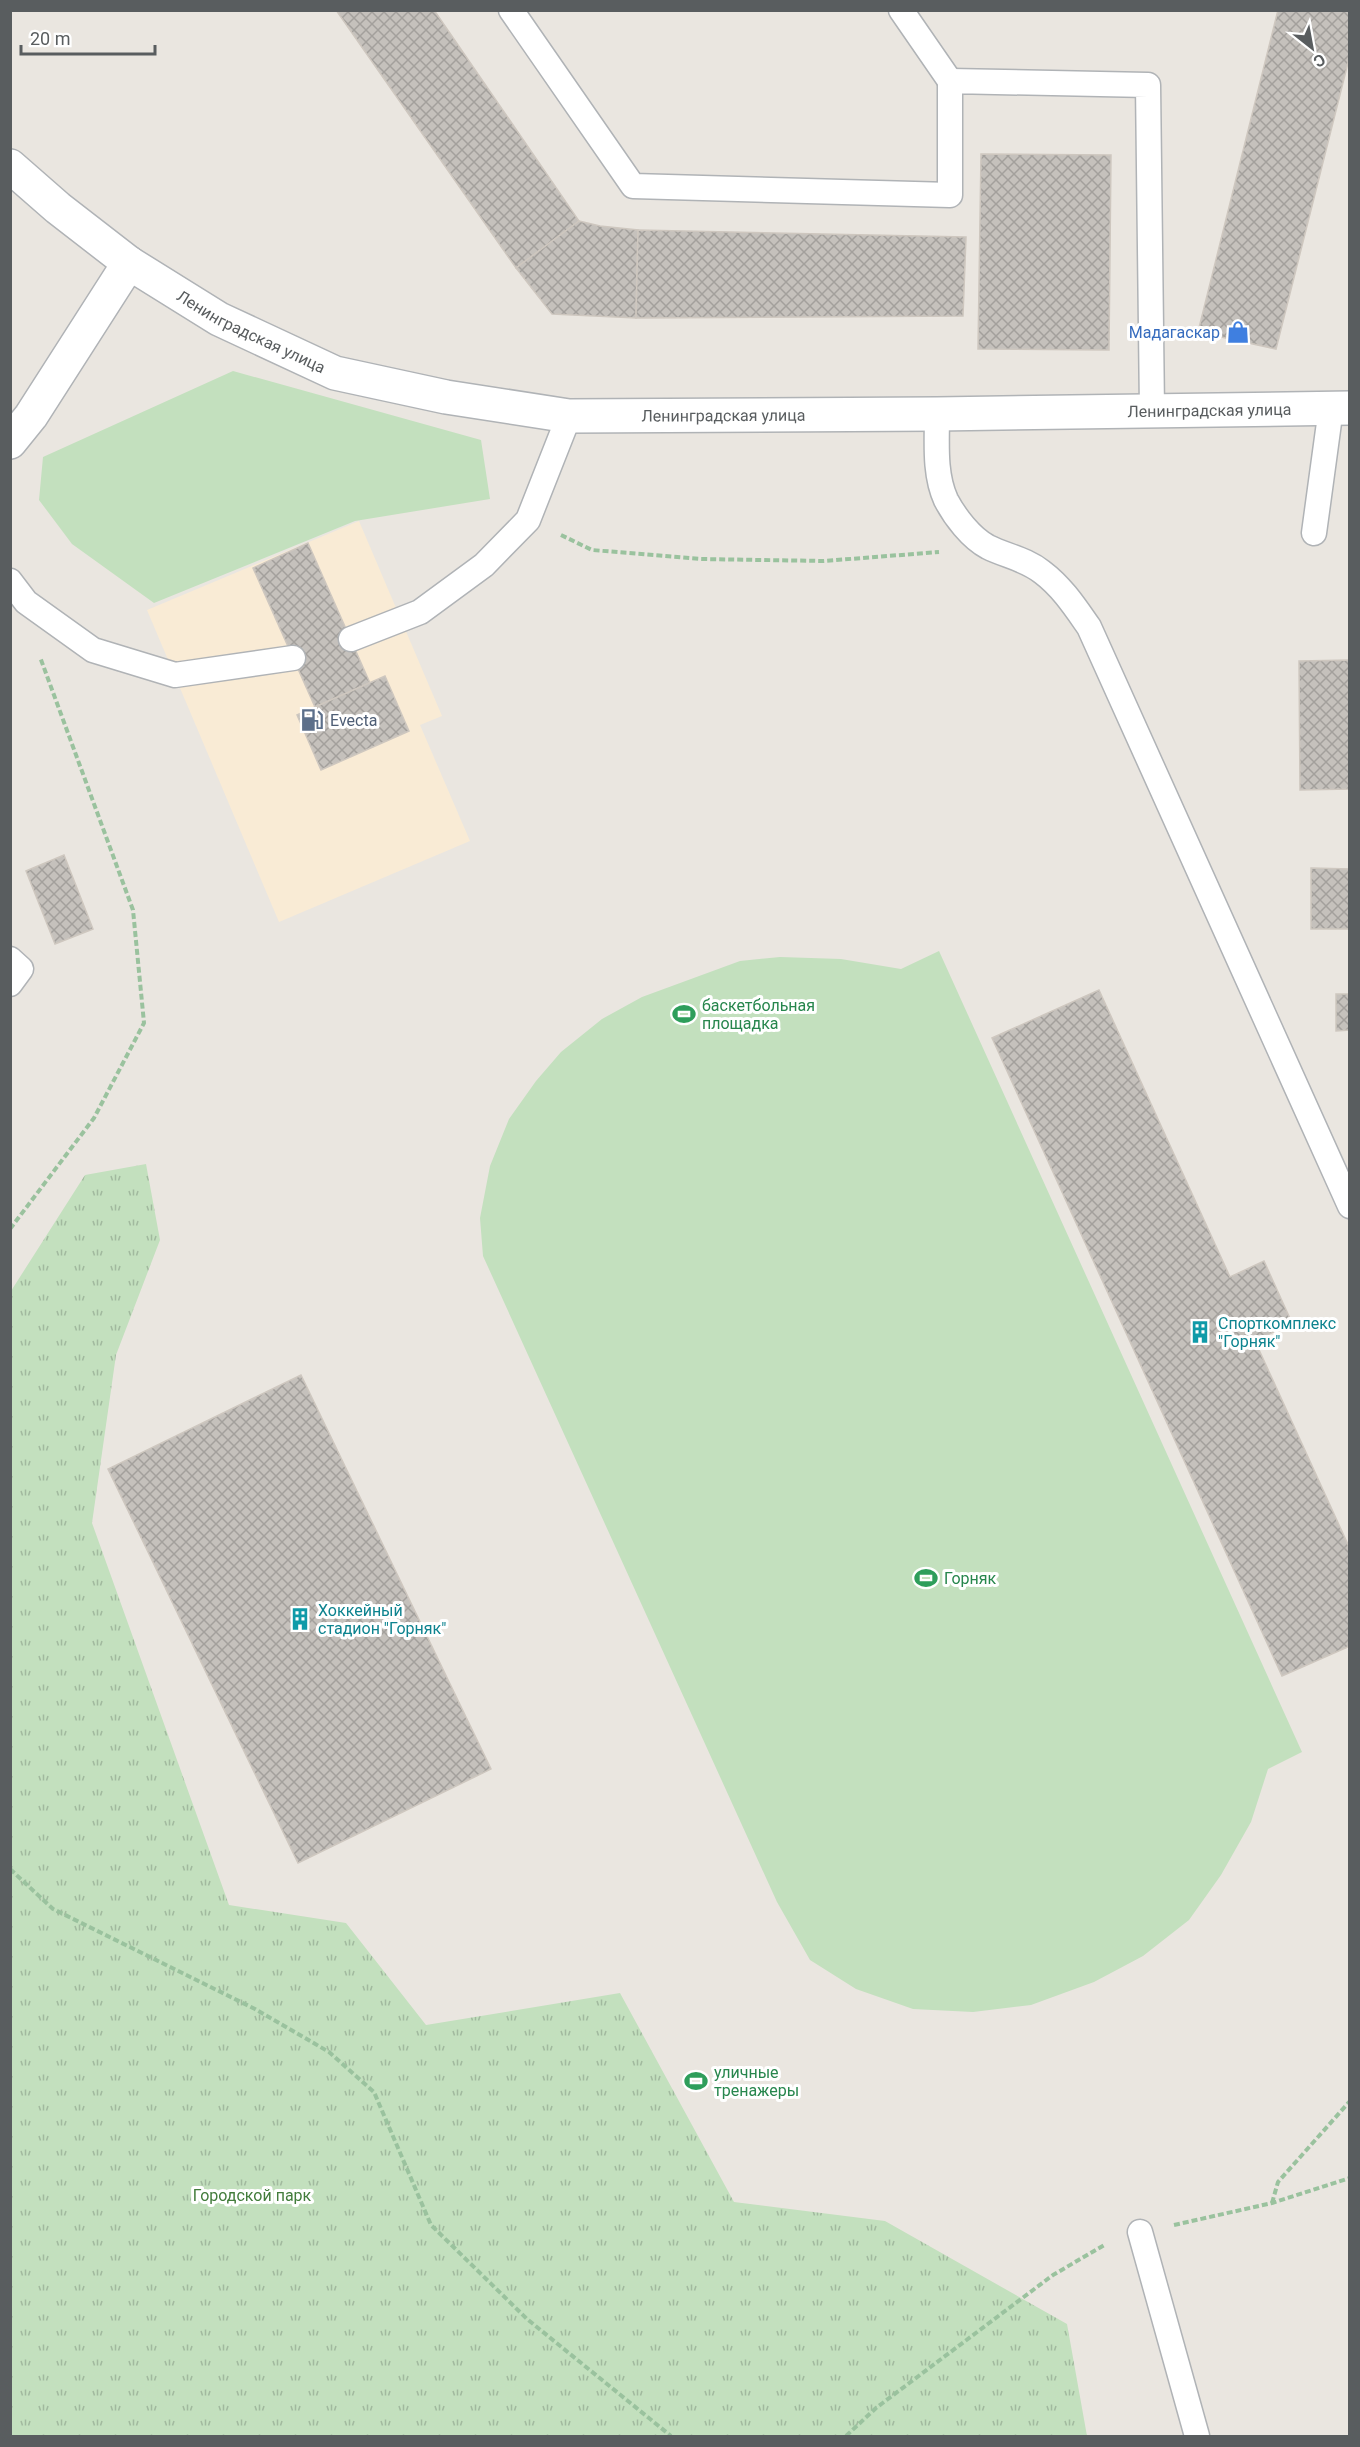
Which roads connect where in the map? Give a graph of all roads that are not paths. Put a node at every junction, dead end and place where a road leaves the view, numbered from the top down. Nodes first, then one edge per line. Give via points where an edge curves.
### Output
1 (511, 10) edge
2 (901, 10) edge
3 (950, 81) junction
4 (10, 166) edge
5 (129, 263) junction
6 (1340, 408) edge
7 (1152, 410) junction
8 (937, 414) junction
9 (569, 416) junction
10 (10, 442) edge
11 (1314, 533) dead end
12 (12, 587) edge
13 (351, 639) dead end
14 (293, 658) dead end
15 (10, 959) edge
16 (10, 984) edge
17 (1350, 1206) edge
18 (1140, 2232) road end
19 (1197, 2436) edge

1 - 3 lane via 633,186 950,195
2 - 3 lane
3 - 7 lane via 1148,85
4 - 5 street, Ленинградская улица
5 - 9 street, Ленинградская улица via 219,319 336,373 446,397
5 - 10 street
6 - 7 street, Ленинградская улица
6 - 11 lane
7 - 8 street, Ленинградская улица
8 - 9 street, Ленинградская улица
8 - 17 lane via 938,470 946,500 965,527 988,547 1041,571 1068,596 1089,627
9 - 13 lane via 528,520 484,565 420,612
12 - 14 lane via 26,602 93,650 175,675
15 - 16 lane via 21,969
18 - 19 lane

